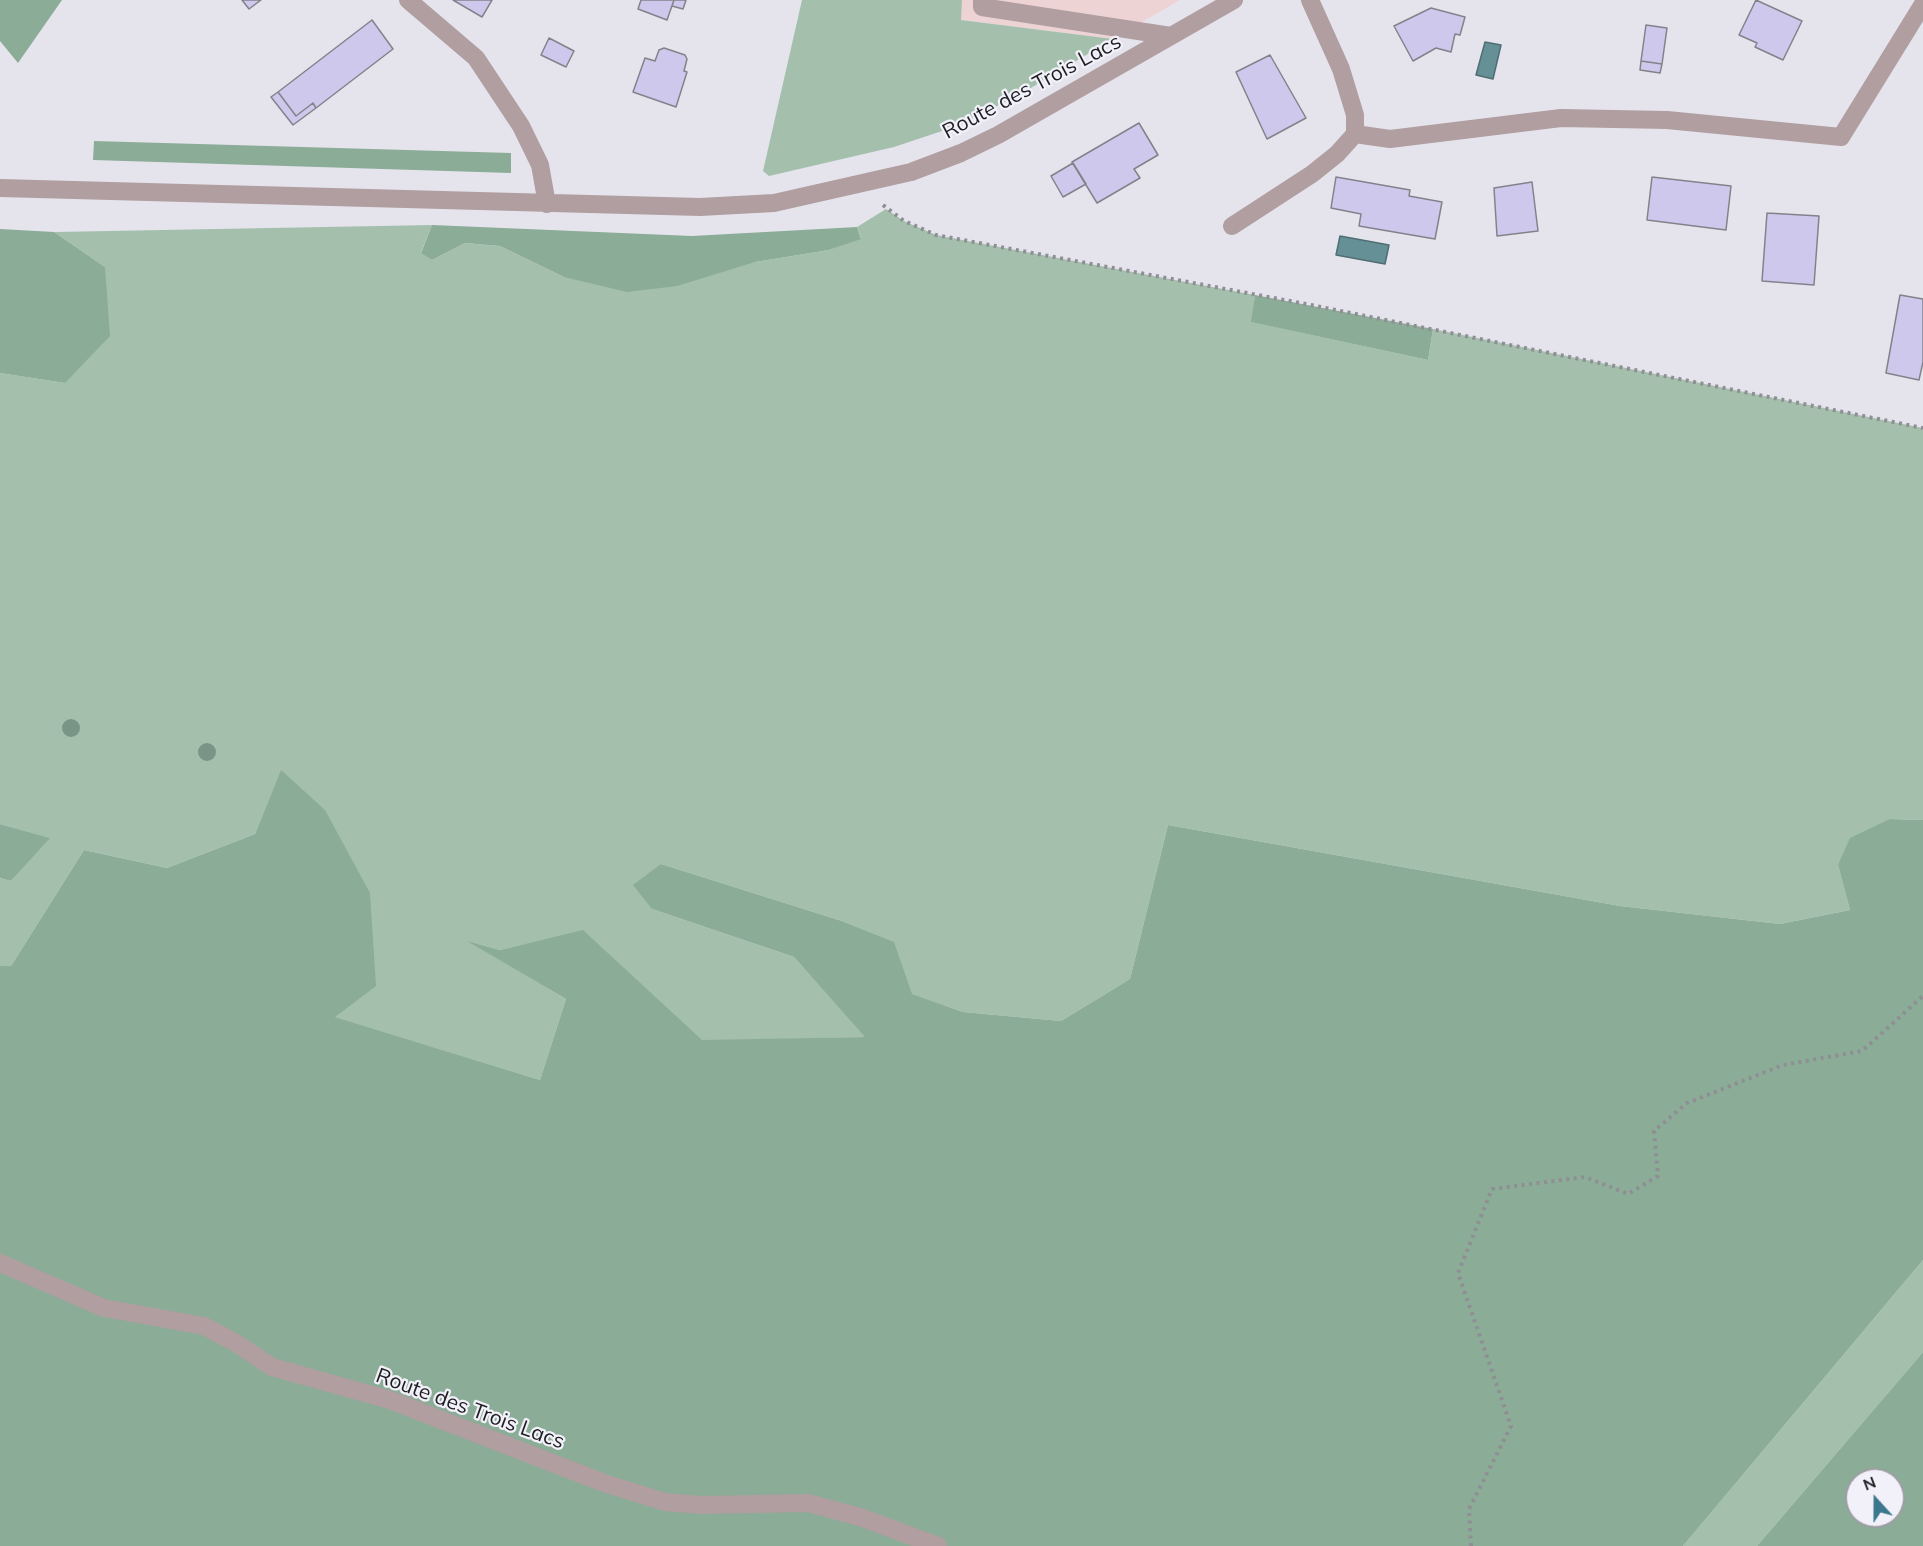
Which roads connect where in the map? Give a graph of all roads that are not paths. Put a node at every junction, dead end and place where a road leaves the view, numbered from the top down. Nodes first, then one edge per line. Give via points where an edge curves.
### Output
1 (408, 0) edge
2 (982, 0) edge
3 (1234, 0) edge
4 (1310, 0) edge
5 (1923, 4) edge
6 (1171, 36) junction
7 (1355, 134) junction
8 (0, 188) edge
9 (547, 204) junction
10 (1232, 226) dead end
11 (0, 1263) edge
12 (938, 1546) edge

1 - 9 street via 476,58 521,126 540,165
2 - 6 street via 982,7
3 - 6 street, Route des Trois Lacs
4 - 7 street via 1341,69 1355,115
5 - 7 street via 1841,137 1667,120 1561,118 1410,138
6 - 9 street, Route des Trois Lacs via 961,153 910,172 774,203 700,207
7 - 10 street via 1312,174
8 - 9 street, Route des Trois Lacs
11 - 12 street, Route des Trois Lacs via 104,1308 204,1326 272,1367 390,1400 655,1499 701,1505 808,1503 860,1516

